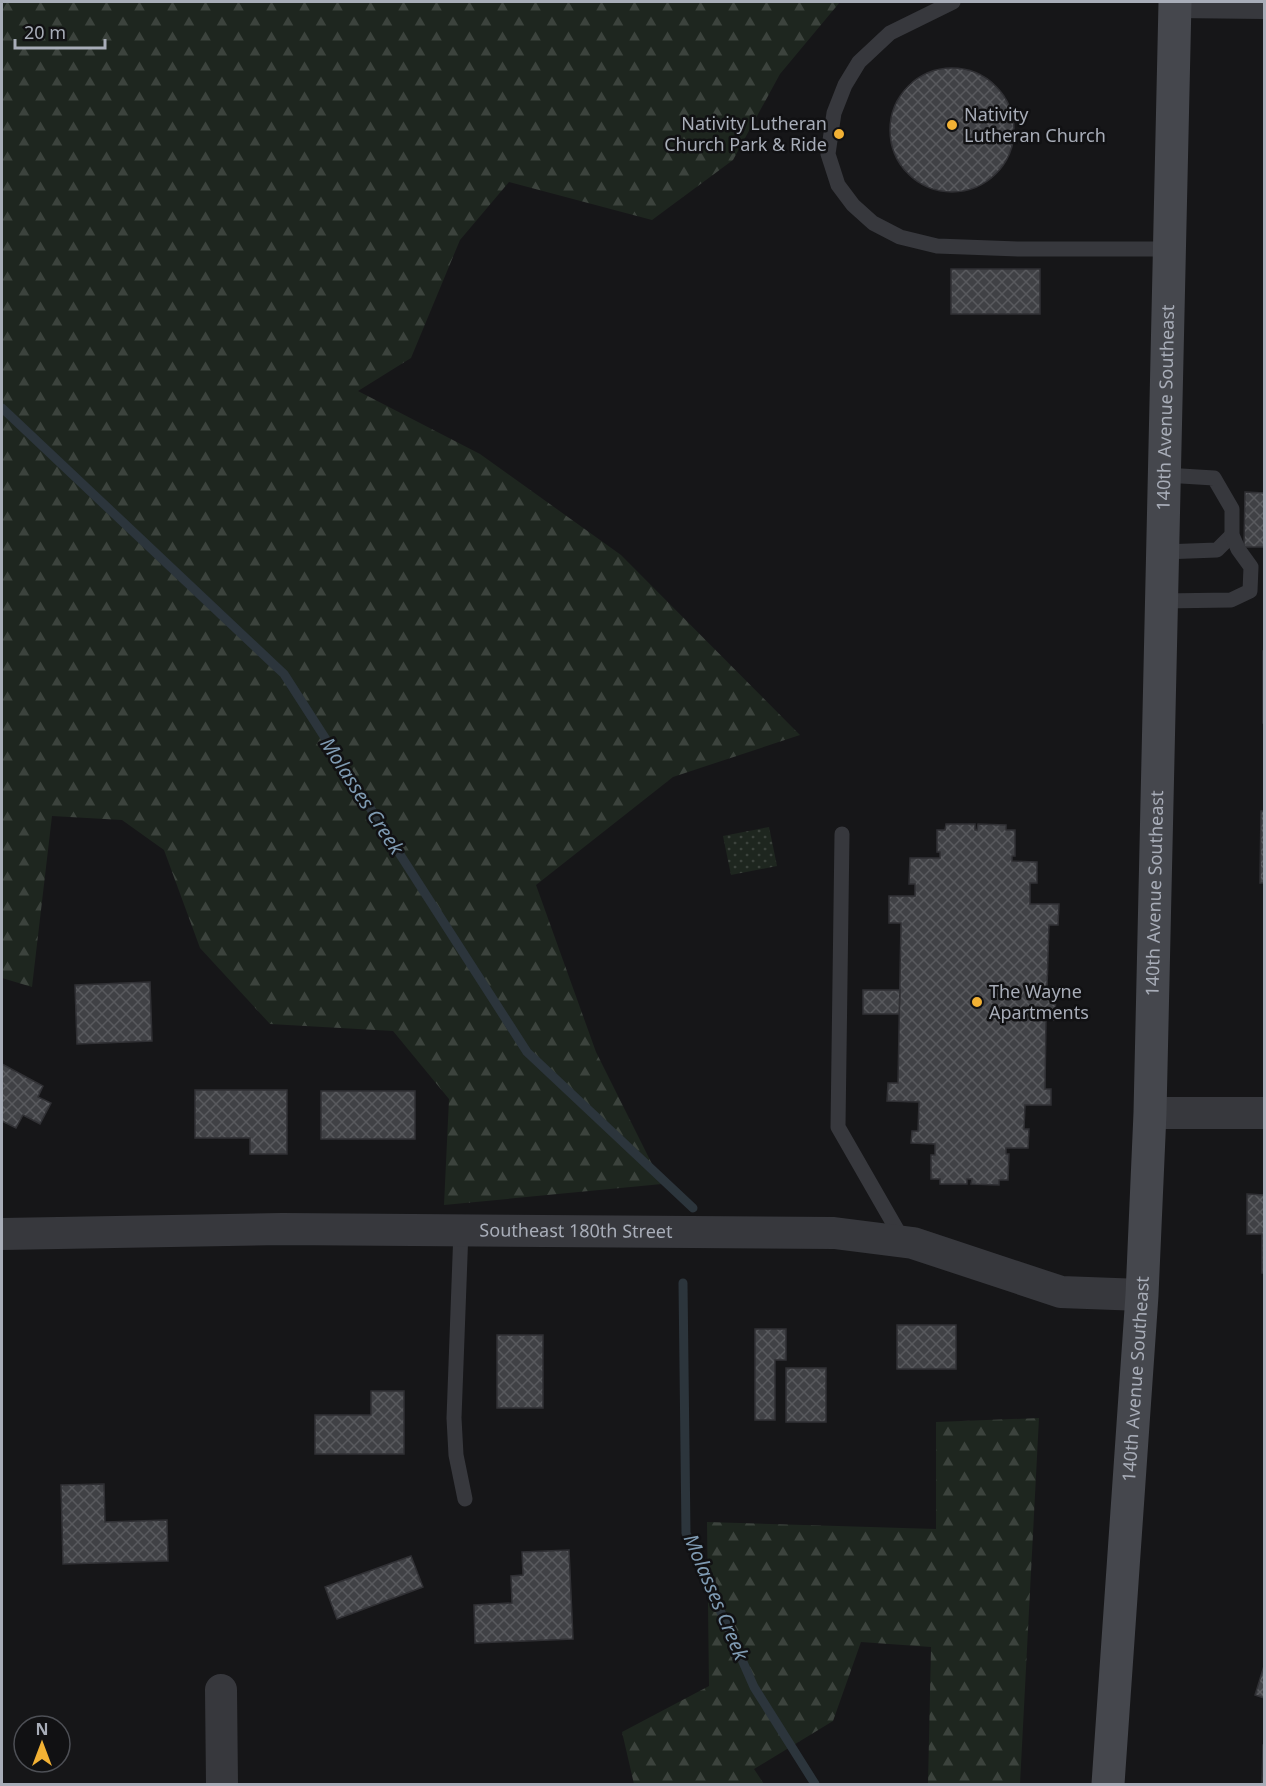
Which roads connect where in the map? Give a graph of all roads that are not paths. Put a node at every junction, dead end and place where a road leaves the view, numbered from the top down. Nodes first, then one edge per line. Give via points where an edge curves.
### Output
1 (952, 2) edge
2 (1175, 2) edge
3 (1264, 3) edge
4 (1169, 249) junction
5 (1165, 475) junction
6 (1232, 535) junction
7 (1163, 552) junction
8 (1162, 601) junction
9 (842, 834) dead end
10 (1150, 1113) junction
11 (1264, 1113) edge
12 (461, 1230) junction
13 (2, 1234) edge
14 (904, 1242) junction
15 (1142, 1295) junction
16 (465, 1499) dead end
17 (221, 1690) dead end
18 (222, 1785) edge
19 (1108, 1785) edge

1 - 4 lane via 890,33 859,62 845,85 834,113 828,154 838,185 853,205 873,223 900,237 937,246
2 - 3 street
2 - 4 main road, 140th Avenue Southeast
4 - 5 main road, 140th Avenue Southeast
5 - 6 lane via 1214,478 1232,508
5 - 7 main road, 140th Avenue Southeast
6 - 7 lane via 1218,550
6 - 8 lane via 1251,567 1250,591 1231,600
7 - 8 main road, 140th Avenue Southeast
8 - 10 main road, 140th Avenue Southeast
9 - 14 lane via 838,1127
10 - 11 street
10 - 15 main road, 140th Avenue Southeast
12 - 13 street, Southeast 180th Street
12 - 14 street, Southeast 180th Street via 834,1233
12 - 16 lane via 454,1419
14 - 15 street, Southeast 180th Street via 1061,1292
15 - 19 main road, 140th Avenue Southeast
17 - 18 street

